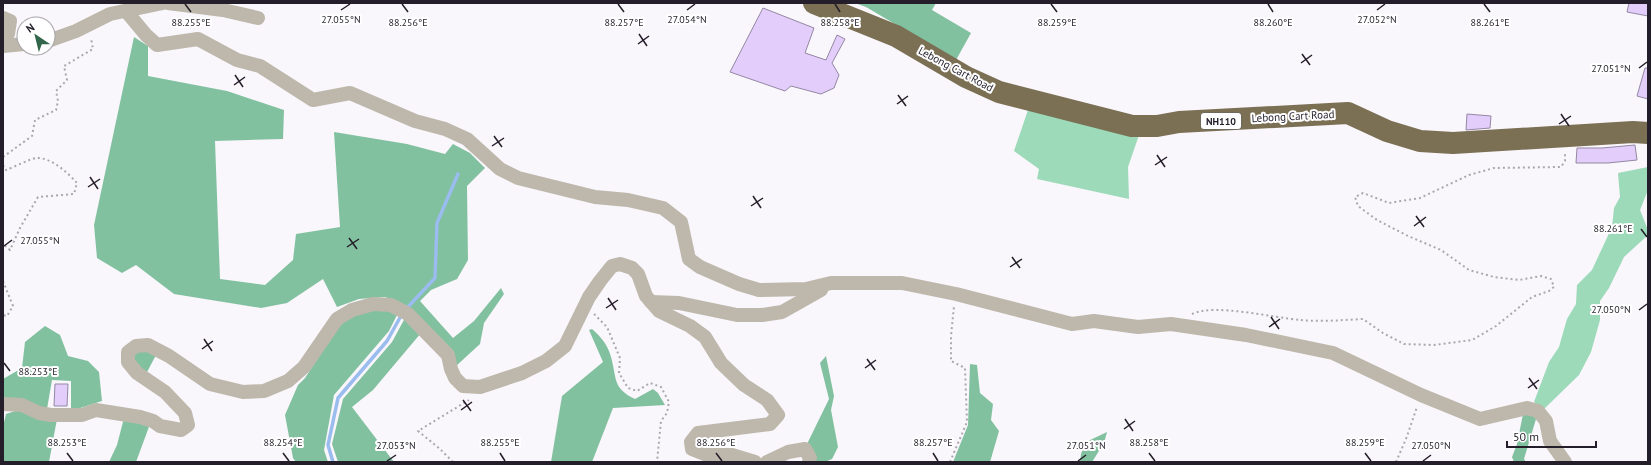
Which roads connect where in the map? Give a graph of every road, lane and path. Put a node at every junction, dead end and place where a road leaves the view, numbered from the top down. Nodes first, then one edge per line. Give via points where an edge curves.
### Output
1 (163, 3) edge
2 (168, 3) edge
3 (814, 3) edge
4 (126, 11) junction
5 (3, 18) edge
6 (258, 18) dead end
7 (97, 20) junction
8 (56, 38) edge
9 (3, 39) edge
10 (16, 45) edge
11 (3, 46) edge
12 (1648, 133) edge
13 (1564, 137) junction
14 (3, 157) edge
15 (3, 165) edge
16 (3, 244) edge
17 (3, 281) edge
18 (832, 284) junction
19 (956, 294) junction
20 (651, 302) junction
21 (583, 312) junction
22 (3, 315) edge
23 (1171, 324) junction
24 (1421, 395) junction
25 (472, 398) dead end
26 (3, 404) edge
27 (453, 462) edge
28 (658, 462) edge
29 (755, 462) edge
30 (767, 462) edge
31 (809, 462) edge
32 (950, 462) edge
33 (1396, 462) edge
34 (1566, 462) edge

1 - 4 street
2 - 6 street via 223,10
3 - 13 highway, Lebong Cart Road / NH110 via 896,36 966,77 998,92 1132,126 1348,113 1387,131 1420,141 1453,143
4 - 7 street
4 - 18 street via 158,45 198,39 237,60 260,66 313,100 350,93 415,121 445,129 467,139 500,169 518,178 595,196 663,208 681,222 689,258 700,267 739,284 759,290 806,290
5 - 9 street via 10,21 8,34
7 - 8 street
7 - 14 path via 101,29 90,38 93,48 64,66 67,80 56,91 56,110 35,120 32,136
10 - 11 street
12 - 13 highway, Lebong Cart Road / NH110
13 - 23 path via 1565,161 1561,167 1494,168 1469,175 1420,198 1389,203 1363,193 1355,197 1358,206 1377,220 1441,250 1469,270 1518,280 1541,276 1551,279 1554,287 1549,291 1532,297 1496,326 1472,340 1434,345 1404,344 1363,319 1302,320 1230,310 1197,311
15 - 16 path via 6,170 37,158 52,162 77,182 74,194 38,197 10,250
17 - 22 path via 13,306 6,316
18 - 19 street via 902,283
18 - 20 street via 782,312 762,315 737,314 679,302
19 - 23 street via 1072,324 1094,321 1138,327
19 - 32 path via 951,361 965,368 967,422
20 - 21 street via 646,296 638,274 632,268 620,264 612,266 600,281
20 - 29 street via 659,311 690,326 705,337 721,363 744,385 767,400 778,415 770,424 698,433 690,442 692,449 707,455 732,455
21 - 26 street via 565,346 546,361 522,373 480,387 463,386 455,378 448,355 408,314 391,305 373,304 352,310 337,319 304,367 288,381 264,390 243,392 210,384 148,345 136,346 128,352 128,362 137,373 165,392 185,412 188,425 181,430 160,426 153,420 96,410 82,415 51,415 39,413 22,405
21 - 28 path via 594,314 607,327 620,358 619,373 628,388 637,391 650,383 661,387 668,402 667,413 662,421
23 - 24 street via 1246,335 1333,353
24 - 33 path
24 - 34 street via 1480,419 1527,408 1538,411 1546,421 1550,441
25 - 27 path via 418,431
30 - 31 street via 788,452 805,449 810,458

